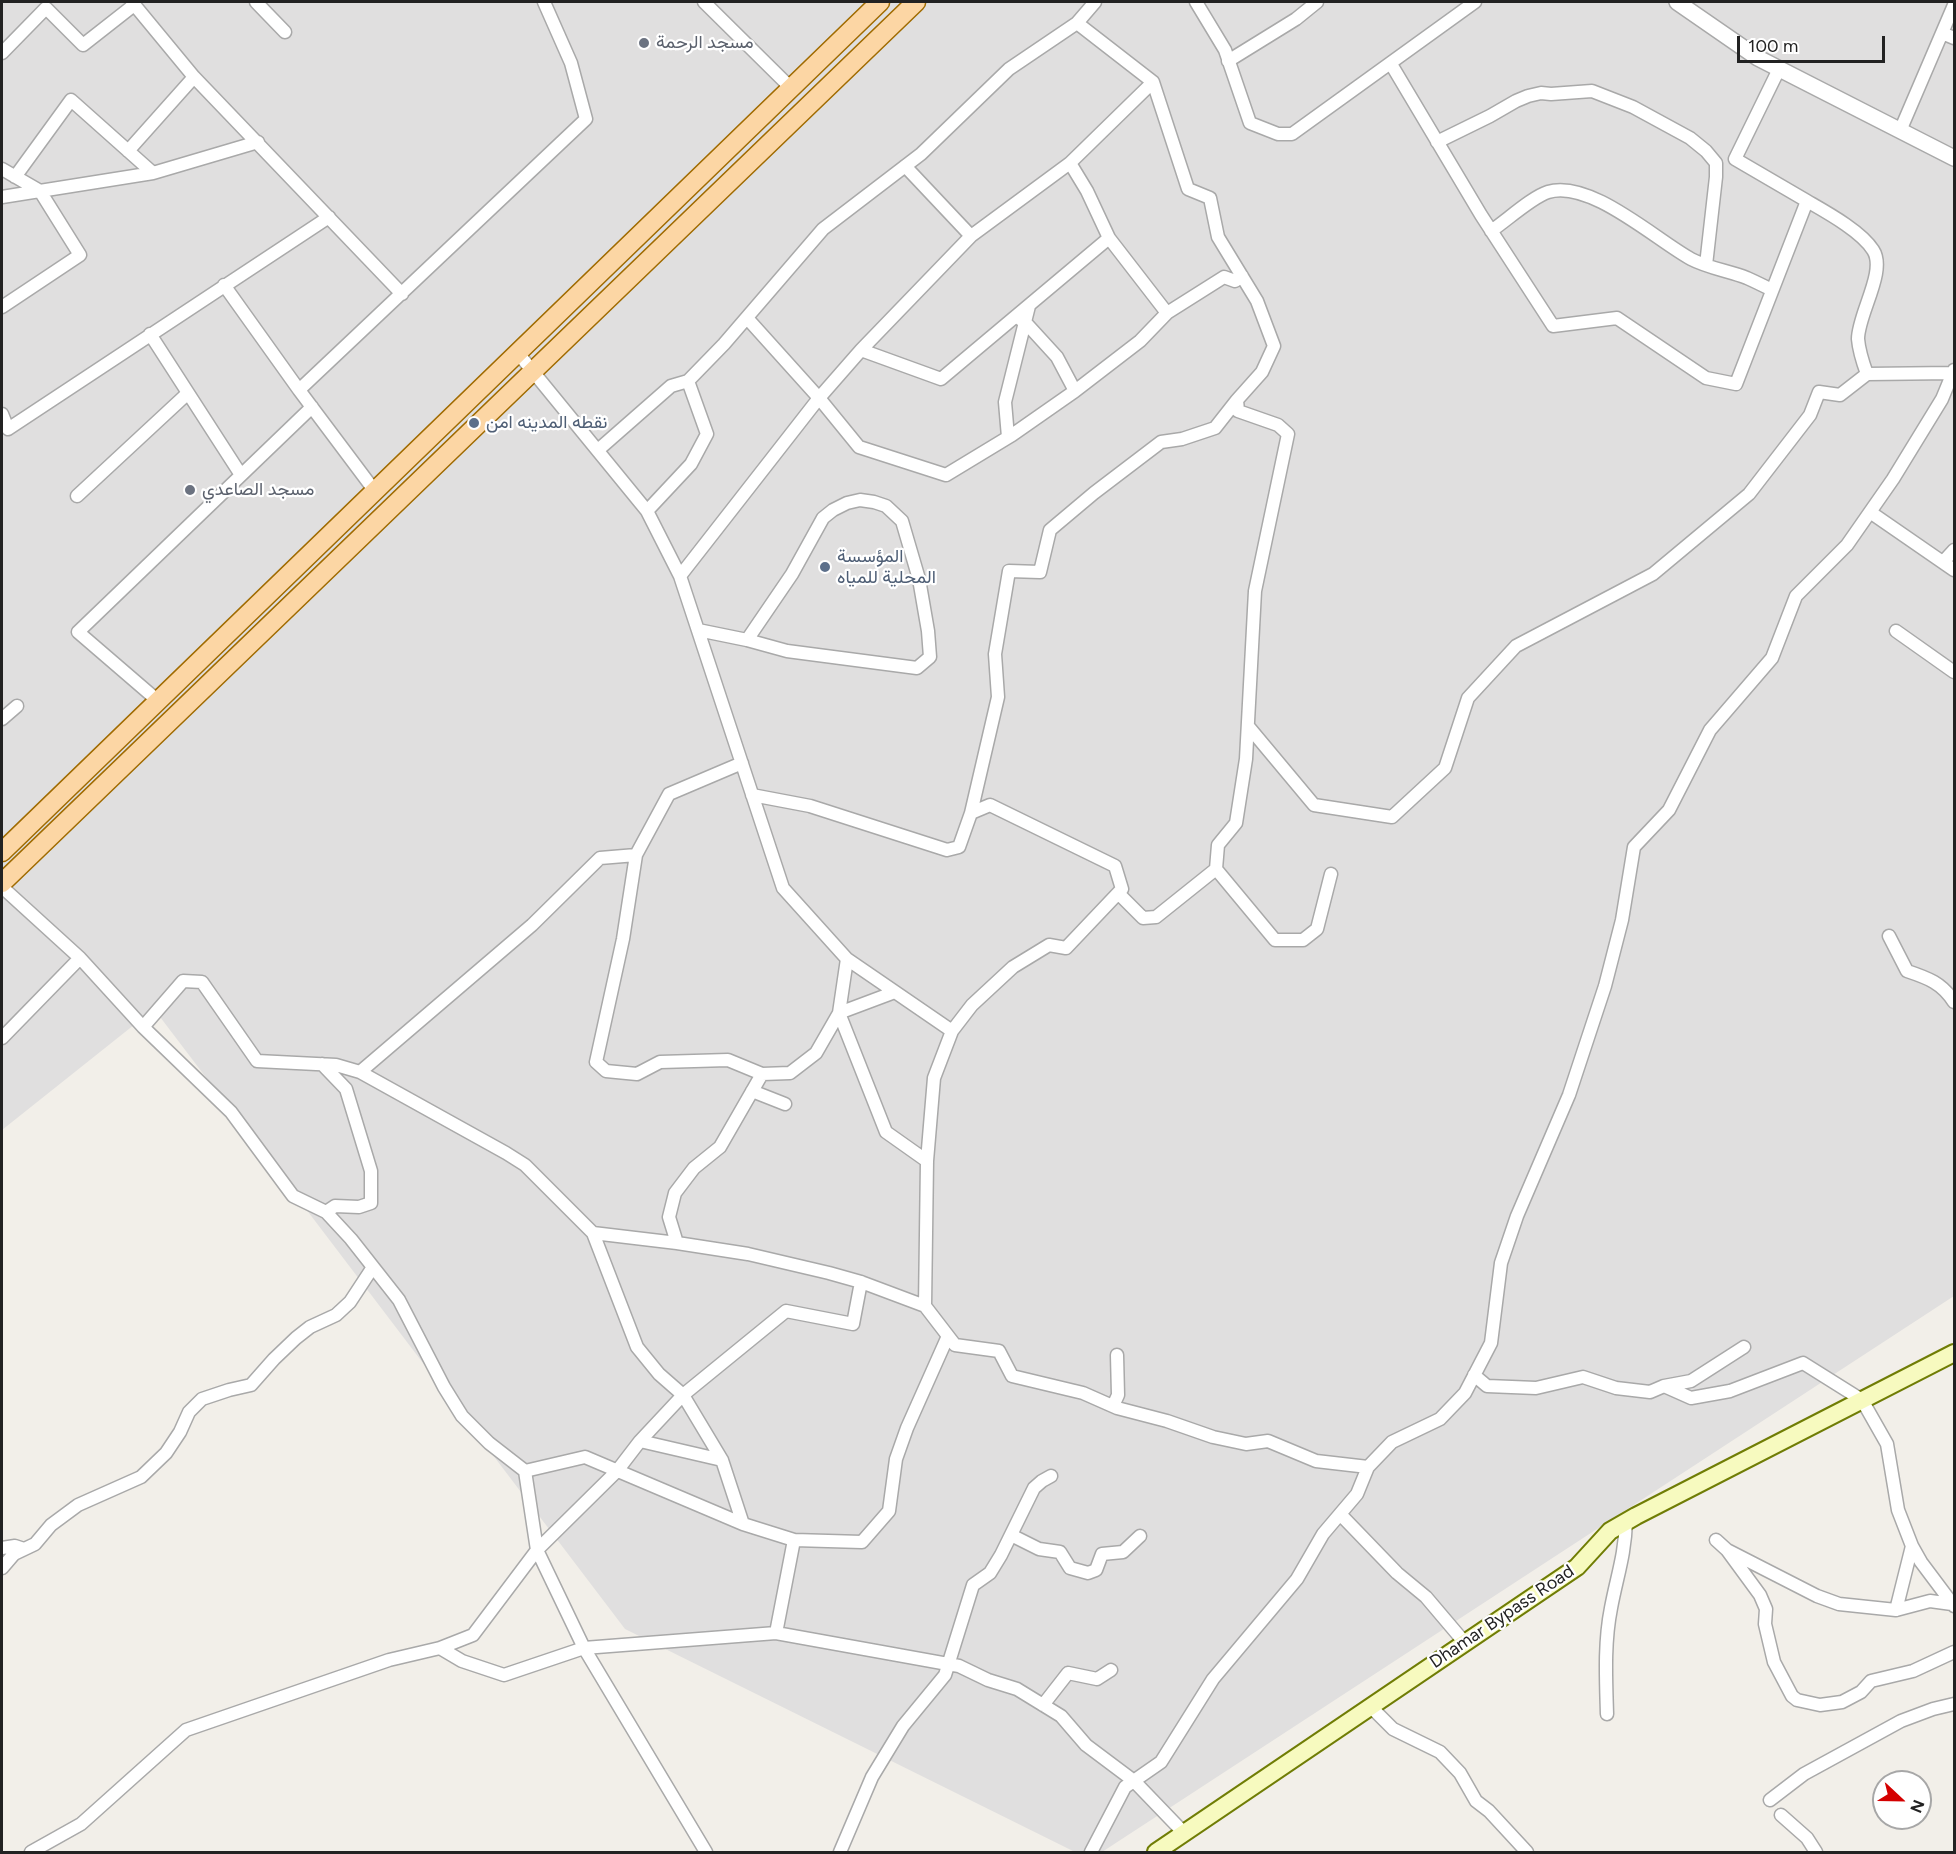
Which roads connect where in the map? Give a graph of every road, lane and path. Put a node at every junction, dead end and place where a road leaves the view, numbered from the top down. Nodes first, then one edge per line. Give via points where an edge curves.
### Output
1 (256, 2) edge
2 (544, 2) edge
3 (704, 2) edge
4 (880, 2) edge
5 (915, 2) edge
6 (1095, 2) edge
7 (1196, 2) edge
8 (1317, 2) edge
9 (1475, 2) edge
10 (1677, 2) edge
11 (133, 3) edge
12 (1954, 5) edge
13 (865, 16) junction
14 (1077, 23) junction
15 (285, 32) dead end
16 (1942, 33) junction
17 (878, 38) junction
18 (1954, 38) edge
19 (2, 53) edge
20 (1228, 62) junction
21 (1391, 64) junction
22 (1779, 69) junction
23 (194, 78) junction
24 (1153, 82) junction
25 (791, 88) junction
26 (765, 113) junction
27 (1900, 131) junction
28 (780, 134) junction
29 (258, 142) junction
30 (1437, 142) junction
31 (128, 151) junction
32 (1954, 158) edge
33 (1070, 163) junction
34 (904, 166) junction
35 (2, 169) edge
36 (153, 172) junction
37 (15, 177) junction
38 (40, 191) junction
39 (2, 197) edge
40 (1807, 201) junction
41 (329, 217) junction
42 (1491, 231) junction
43 (971, 237) junction
44 (1109, 238) junction
45 (1706, 265) junction
46 (1242, 276) junction
47 (224, 285) junction
48 (1772, 290) junction
49 (402, 294) junction
50 (2, 307) edge
51 (1167, 313) junction
52 (747, 318) junction
53 (1020, 320) junction
54 (150, 334) junction
55 (861, 350) junction
56 (517, 352) junction
57 (533, 371) junction
58 (1954, 371) edge
59 (1867, 374) junction
60 (688, 381) junction
61 (299, 390) junction
62 (1075, 391) junction
63 (188, 393) junction
64 (819, 398) junction
65 (1237, 400) junction
66 (312, 407) junction
67 (2, 414) edge
68 (1008, 437) junction
69 (427, 438) junction
70 (598, 450) junction
71 (444, 457) junction
72 (241, 475) junction
73 (374, 490) junction
74 (77, 496) dead end
75 (647, 511) junction
76 (1870, 512) junction
77 (1954, 550) edge
78 (1943, 562) junction
79 (1954, 570) edge
80 (680, 576) junction
81 (698, 630) junction
82 (1896, 631) dead end
83 (747, 640) junction
84 (1952, 667) edge
85 (157, 700) junction
86 (17, 706) dead end
87 (2, 719) edge
88 (1248, 726) junction
89 (742, 763) junction
90 (752, 795) junction
91 (971, 813) junction
92 (2, 852) edge
93 (636, 855) junction
94 (1216, 869) junction
95 (1330, 874) dead end
96 (2, 885) edge
97 (1119, 893) junction
98 (1889, 936) dead end
99 (80, 958) junction
100 (847, 959) junction
101 (895, 992) junction
102 (1954, 1002) edge
103 (839, 1013) junction
104 (143, 1027) junction
105 (952, 1031) junction
106 (2, 1038) edge
107 (322, 1064) junction
108 (360, 1072) junction
109 (762, 1074) junction
110 (752, 1091) junction
111 (784, 1104) dead end
112 (927, 1161) junction
113 (326, 1212) junction
114 (593, 1233) junction
115 (677, 1243) junction
116 (373, 1267) junction
117 (861, 1282) junction
118 (925, 1306) junction
119 (948, 1336) junction
120 (1744, 1347) dead end
121 (1954, 1353) edge
122 (1117, 1355) dead end
123 (1474, 1375) junction
124 (1664, 1386) junction
125 (683, 1395) junction
126 (1862, 1400) junction
127 (1113, 1406) junction
128 (640, 1441) junction
129 (722, 1460) junction
130 (1368, 1467) junction
131 (525, 1471) junction
132 (617, 1471) junction
133 (1051, 1476) dead end
134 (1340, 1514) junction
135 (1626, 1521) junction
136 (743, 1524) junction
137 (1011, 1535) junction
138 (1140, 1536) dead end
139 (794, 1540) junction
140 (1716, 1540) dead end
141 (1912, 1546) junction
142 (2, 1548) edge
143 (24, 1549) junction
144 (537, 1550) junction
145 (1727, 1550) junction
146 (2, 1568) edge
147 (1953, 1605) edge
148 (1896, 1610) junction
149 (776, 1633) junction
150 (1465, 1643) junction
151 (440, 1648) junction
152 (584, 1648) junction
153 (1954, 1652) edge
154 (950, 1665) junction
155 (1111, 1670) dead end
156 (1954, 1704) edge
157 (1043, 1705) junction
158 (1371, 1707) junction
159 (1607, 1714) dead end
160 (1134, 1781) junction
161 (1770, 1800) dead end
162 (1781, 1815) dead end
163 (1184, 1833) junction
164 (31, 1852) edge
165 (706, 1852) edge
166 (840, 1852) edge
167 (1091, 1852) edge
168 (1156, 1852) edge
169 (1527, 1852) edge
170 (1816, 1852) edge

1 - 15 street
2 - 49 street via 571,63 586,119
3 - 25 street
4 - 13 main road
5 - 17 main road
6 - 14 street
7 - 20 street
8 - 20 street
9 - 21 street
10 - 22 street
11 - 19 street via 83,45 46,8
11 - 23 street
12 - 16 street
13 - 17 main road
13 - 25 main road
14 - 24 street
14 - 34 street via 1010,69
16 - 18 street
16 - 27 street
17 - 28 main road
20 - 21 street via 1250,123 1278,134 1292,134
21 - 30 street
22 - 27 street
22 - 40 street via 1735,159
23 - 29 street
23 - 31 street
24 - 33 street
24 - 46 street via 1188,189 1210,198 1218,237
25 - 26 main road
26 - 28 main road
26 - 56 main road
27 - 32 street
28 - 57 main road
29 - 36 street
29 - 41 street
30 - 42 street
30 - 45 street via 1516,101 1541,93 1592,91 1633,107 1690,138 1716,163
31 - 36 street
31 - 37 street via 71,100
33 - 43 street
33 - 44 street
34 - 43 street
34 - 52 street via 823,229
35 - 37 street
36 - 38 street
37 - 38 street
38 - 39 street
38 - 50 street via 80,255
40 - 48 street
40 - 59 street via 1834,217 1875,252 1877,267 1858,338
41 - 47 street
41 - 49 street
42 - 45 street via 1531,201 1548,192 1566,191 1587,196 1626,215 1690,259
42 - 48 street via 1553,326 1617,318 1706,378 1736,384
43 - 55 street
44 - 51 street
44 - 53 street via 1029,306
45 - 48 street
46 - 51 street via 1235,281 1224,277
46 - 65 street via 1257,301 1274,346 1262,372
47 - 54 street
47 - 61 street
49 - 61 street
51 - 62 street via 1140,340
52 - 60 street
52 - 64 street
53 - 55 street via 941,379
53 - 62 street via 1057,357
53 - 68 street via 1005,402
54 - 63 street
54 - 67 street via 8,429
55 - 64 street
56 - 57 street
56 - 69 main road
57 - 70 street
57 - 71 main road
58 - 59 street
58 - 76 street via 1942,399
59 - 88 street via 1840,395 1819,392 1810,416 1749,494 1653,574 1516,646 1468,698 1445,768 1392,817 1314,805
60 - 70 street via 671,386
60 - 75 street via 707,434 691,464
61 - 66 street
62 - 68 street
63 - 72 street
63 - 74 street
64 - 68 street via 859,447 946,475
64 - 80 street
65 - 88 street via 1238,411 1278,425 1288,434 1256,591
65 - 91 street via 1215,428 1161,442 1050,530 1040,572 1009,571 996,654 998,697
66 - 72 street
66 - 73 street
69 - 71 main road
69 - 73 main road
70 - 75 street
71 - 96 main road
72 - 85 street via 78,632
73 - 85 main road
75 - 80 street
76 - 78 street
76 - 123 street via 1847,545 1796,596 1772,658 1710,730 1669,810 1634,847 1622,920 1605,986 1569,1095 1501,1263 1491,1343
77 - 78 street
78 - 79 street
80 - 81 street
81 - 83 street
81 - 89 street
82 - 84 street
83 - 83 street via 792,574 823,518 833,510 860,500 874,502 902,521 919,579 928,631 930,657 917,668 788,651
85 - 92 main road
86 - 87 street
88 - 94 street via 1236,823 1218,844
89 - 90 street
89 - 93 street via 669,794
90 - 91 street via 810,806 947,850 959,847
90 - 100 street via 783,888
91 - 97 street via 990,805 1115,866 1122,889
93 - 108 street via 600,858 532,925
93 - 109 street via 623,939 596,1062 606,1071 637,1074 660,1062 728,1060
94 - 95 street via 1275,940 1303,940 1317,929
94 - 97 street via 1156,917 1143,918
96 - 99 street
97 - 105 street via 1066,948 1048,945 1013,967 972,1005
98 - 102 street via 1907,971 1930,978
99 - 104 street
99 - 106 street
100 - 101 street
100 - 103 street
101 - 103 street
101 - 105 street
103 - 109 street via 816,1053 790,1073
103 - 112 street via 886,1132
104 - 107 street via 183,981 202,982 257,1061
104 - 113 street via 231,1112 293,1196
105 - 112 street via 934,1078
107 - 108 street
107 - 113 street via 346,1089 371,1172 371,1203 335,1206
108 - 114 street via 525,1165
109 - 110 street
110 - 111 street
110 - 115 street via 720,1147 694,1168 675,1193 669,1216
112 - 118 street
113 - 116 street
114 - 115 street
114 - 125 street via 637,1347
115 - 117 street via 748,1254
116 - 131 street via 399,1300 462,1416
116 - 143 street via 350,1302 336,1315 296,1338 250,1385 202,1399 189,1412 166,1453 141,1477 78,1505 35,1544
117 - 118 street
117 - 125 street via 853,1324 786,1311
118 - 119 street
119 - 127 street via 955,1345 999,1351 1012,1376 1083,1393
119 - 139 street via 896,1459 889,1511 862,1542
120 - 124 street via 1692,1381
121 - 126 main road, Dhamar Bypass Road
122 - 127 street via 1118,1395
123 - 124 street via 1487,1386 1536,1388 1582,1377 1616,1388 1650,1392
123 - 130 street via 1465,1393 1440,1419 1392,1442
124 - 126 street via 1691,1398 1730,1391 1803,1363
125 - 128 street
125 - 129 street
126 - 135 main road, Dhamar Bypass Road
126 - 141 street via 1887,1444 1898,1510
127 - 130 street via 1213,1437 1246,1444 1268,1441 1316,1461
128 - 129 street
128 - 132 street
129 - 136 street
130 - 134 street via 1357,1494
131 - 132 street via 585,1457
131 - 144 street
132 - 136 street
132 - 144 street
133 - 137 street via 1034,1488
134 - 150 street via 1426,1597
134 - 160 street via 1323,1534 1297,1579 1213,1679 1161,1762
135 - 150 main road, Dhamar Bypass Road via 1610,1531 1576,1567
135 - 159 street via 1626,1546 1611,1609 1605,1661
136 - 139 street
137 - 138 street via 1039,1549 1060,1552 1068,1566 1088,1573 1096,1570 1102,1554 1123,1552
137 - 154 street via 990,1573 973,1586
139 - 149 street
140 - 145 street
141 - 147 street
141 - 148 street
142 - 143 street
143 - 146 street
144 - 151 street via 473,1635
144 - 152 street
145 - 148 street via 1839,1604
145 - 153 street via 1760,1595 1766,1609 1765,1624 1774,1662 1797,1700 1820,1705 1842,1702 1871,1682 1913,1671
147 - 148 street via 1930,1601
149 - 152 street
149 - 154 street
150 - 158 main road, Dhamar Bypass Road
151 - 152 street via 462,1661 504,1675
151 - 164 street via 389,1660 186,1730 81,1824
152 - 165 street
154 - 157 street via 1017,1689
154 - 166 street via 903,1726 872,1777
155 - 157 street via 1097,1679 1068,1673
156 - 161 street via 1901,1721 1804,1774
157 - 160 street via 1061,1716 1086,1745
158 - 163 main road, Dhamar Bypass Road
158 - 169 street via 1393,1730 1440,1752 1460,1773 1476,1801
160 - 163 street
160 - 167 street via 1125,1787
162 - 170 street via 1807,1838
163 - 168 main road, Dhamar Bypass Road

